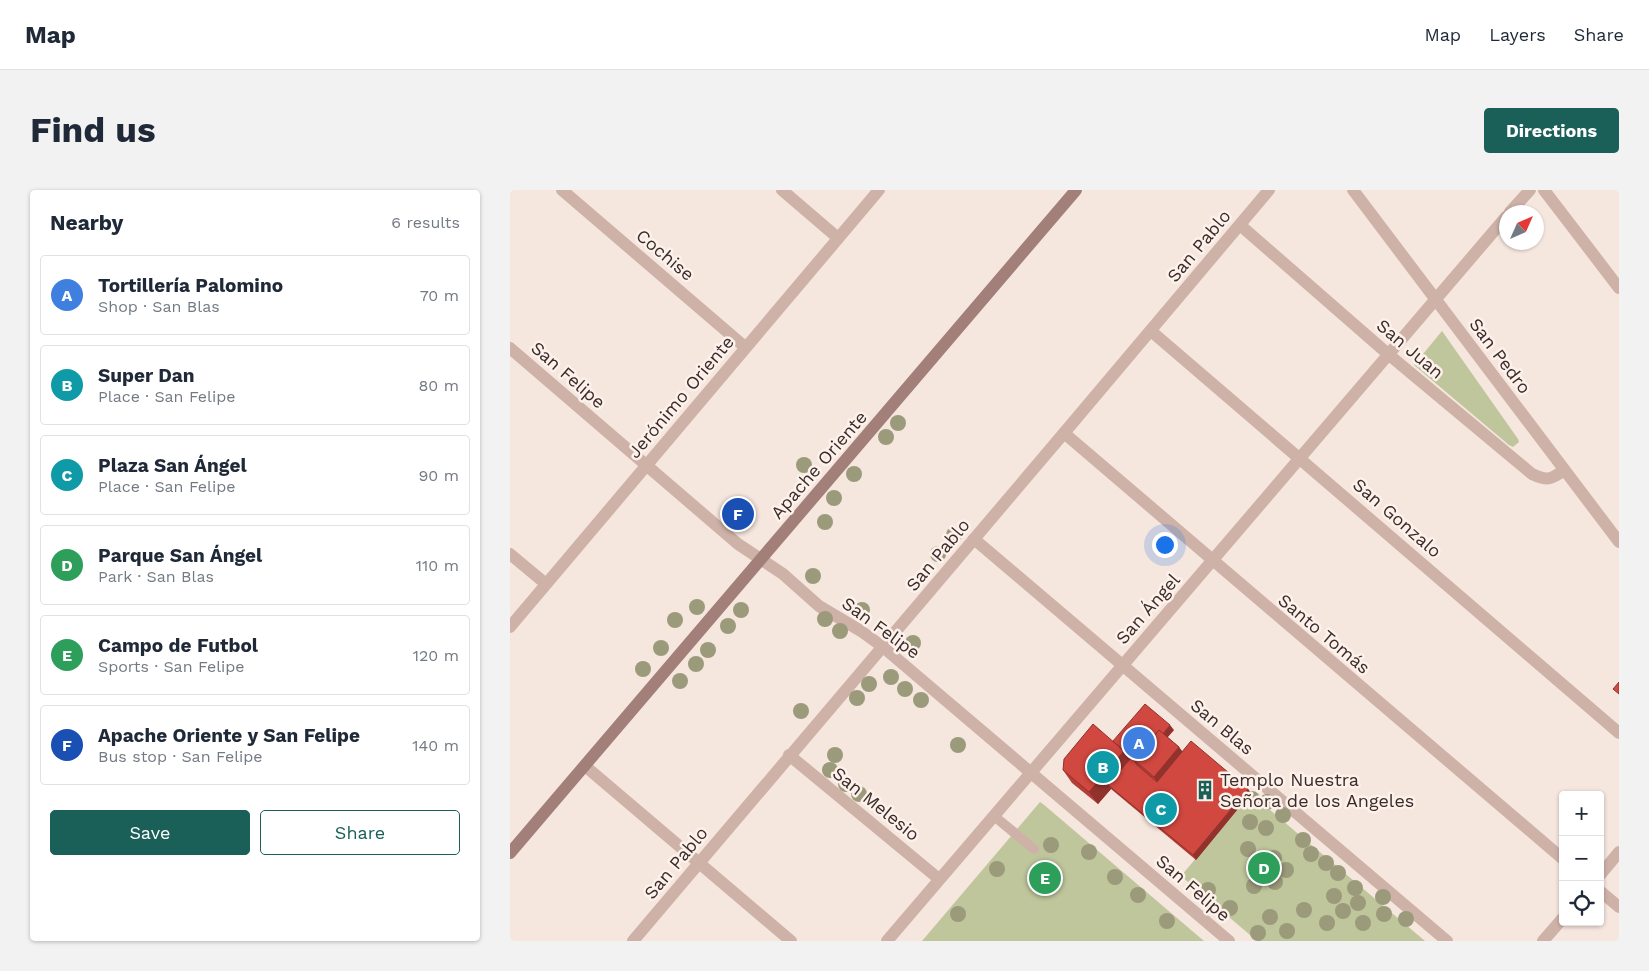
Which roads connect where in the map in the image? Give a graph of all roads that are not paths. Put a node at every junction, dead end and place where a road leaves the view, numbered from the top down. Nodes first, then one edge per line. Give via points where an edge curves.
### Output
1 (562, 190) edge
2 (782, 190) edge
3 (879, 190) edge
4 (1076, 190) edge
5 (1269, 190) edge
6 (1353, 190) edge
7 (1530, 190) edge
8 (1544, 190) edge
9 (1516, 205) edge
10 (1240, 225) junction
11 (1499, 225) edge
12 (838, 238) junction
13 (1619, 288) edge
14 (1435, 299) junction
15 (1151, 330) junction
16 (745, 347) junction
17 (510, 348) edge
18 (1388, 354) junction
19 (1064, 434) junction
20 (1300, 458) junction
21 (646, 466) junction
22 (1564, 470) junction
23 (974, 539) junction
24 (1619, 542) edge
25 (510, 554) edge
26 (761, 559) junction
27 (1212, 561) junction
28 (546, 584) junction
29 (510, 626) edge
30 (883, 647) junction
31 (1122, 666) junction
32 (1619, 733) edge
33 (790, 756) junction
34 (585, 766) junction
35 (1031, 772) junction
36 (994, 816) junction
37 (1034, 849) dead end
38 (1619, 852) edge
39 (510, 853) edge
40 (1559, 856) edge
41 (699, 864) junction
42 (1604, 870) edge
43 (940, 879) junction
44 (1604, 894) edge
45 (1619, 907) edge
46 (1559, 923) edge
47 (633, 941) edge
48 (791, 941) edge
49 (887, 941) edge
50 (1229, 941) edge
51 (1448, 941) edge
52 (1543, 941) edge

1 - 16 street, Cochise
2 - 12 street
3 - 12 street, Jerónimo Oriente
4 - 26 street, Apache Oriente
5 - 10 street, San Pablo
6 - 14 street, San Pedro
7 - 9 street
8 - 13 street
10 - 15 street, San Pablo
10 - 18 street, San Juan
11 - 14 street, San Ángel
12 - 16 street, Jerónimo Oriente
14 - 18 street, San Ángel
14 - 22 street, San Pedro
15 - 19 street, San Pablo
15 - 20 street, San Gonzalo
16 - 21 street, Jerónimo Oriente
17 - 21 street, San Felipe
18 - 20 street, San Ángel
18 - 22 street, San Juan via 1532,474 1552,479
19 - 23 street, San Pablo
19 - 27 street, Santo Tomás
20 - 27 street, San Ángel
20 - 32 street, San Gonzalo
21 - 26 street, San Felipe via 738,544
21 - 28 street, Jerónimo Oriente
22 - 24 street, San Pedro
23 - 30 street, San Pablo
23 - 31 street, San Blas
25 - 28 street
26 - 30 street, San Felipe via 819,606
26 - 34 street, Apache Oriente
27 - 31 street, San Ángel
27 - 40 street, Santo Tomás
28 - 29 street, Jerónimo Oriente
30 - 33 street, San Pablo
30 - 35 street, San Felipe
31 - 35 street, San Ángel
31 - 51 street, San Blas
33 - 41 street, San Pablo
33 - 43 street, San Melesio
34 - 39 street, Apache Oriente
34 - 41 street
35 - 36 street, San Ángel
35 - 50 street, San Felipe
36 - 37 lane
36 - 43 street, San Ángel
38 - 42 street
41 - 47 street, San Pablo
41 - 48 street
43 - 49 street, San Ángel
44 - 45 street
46 - 52 street

